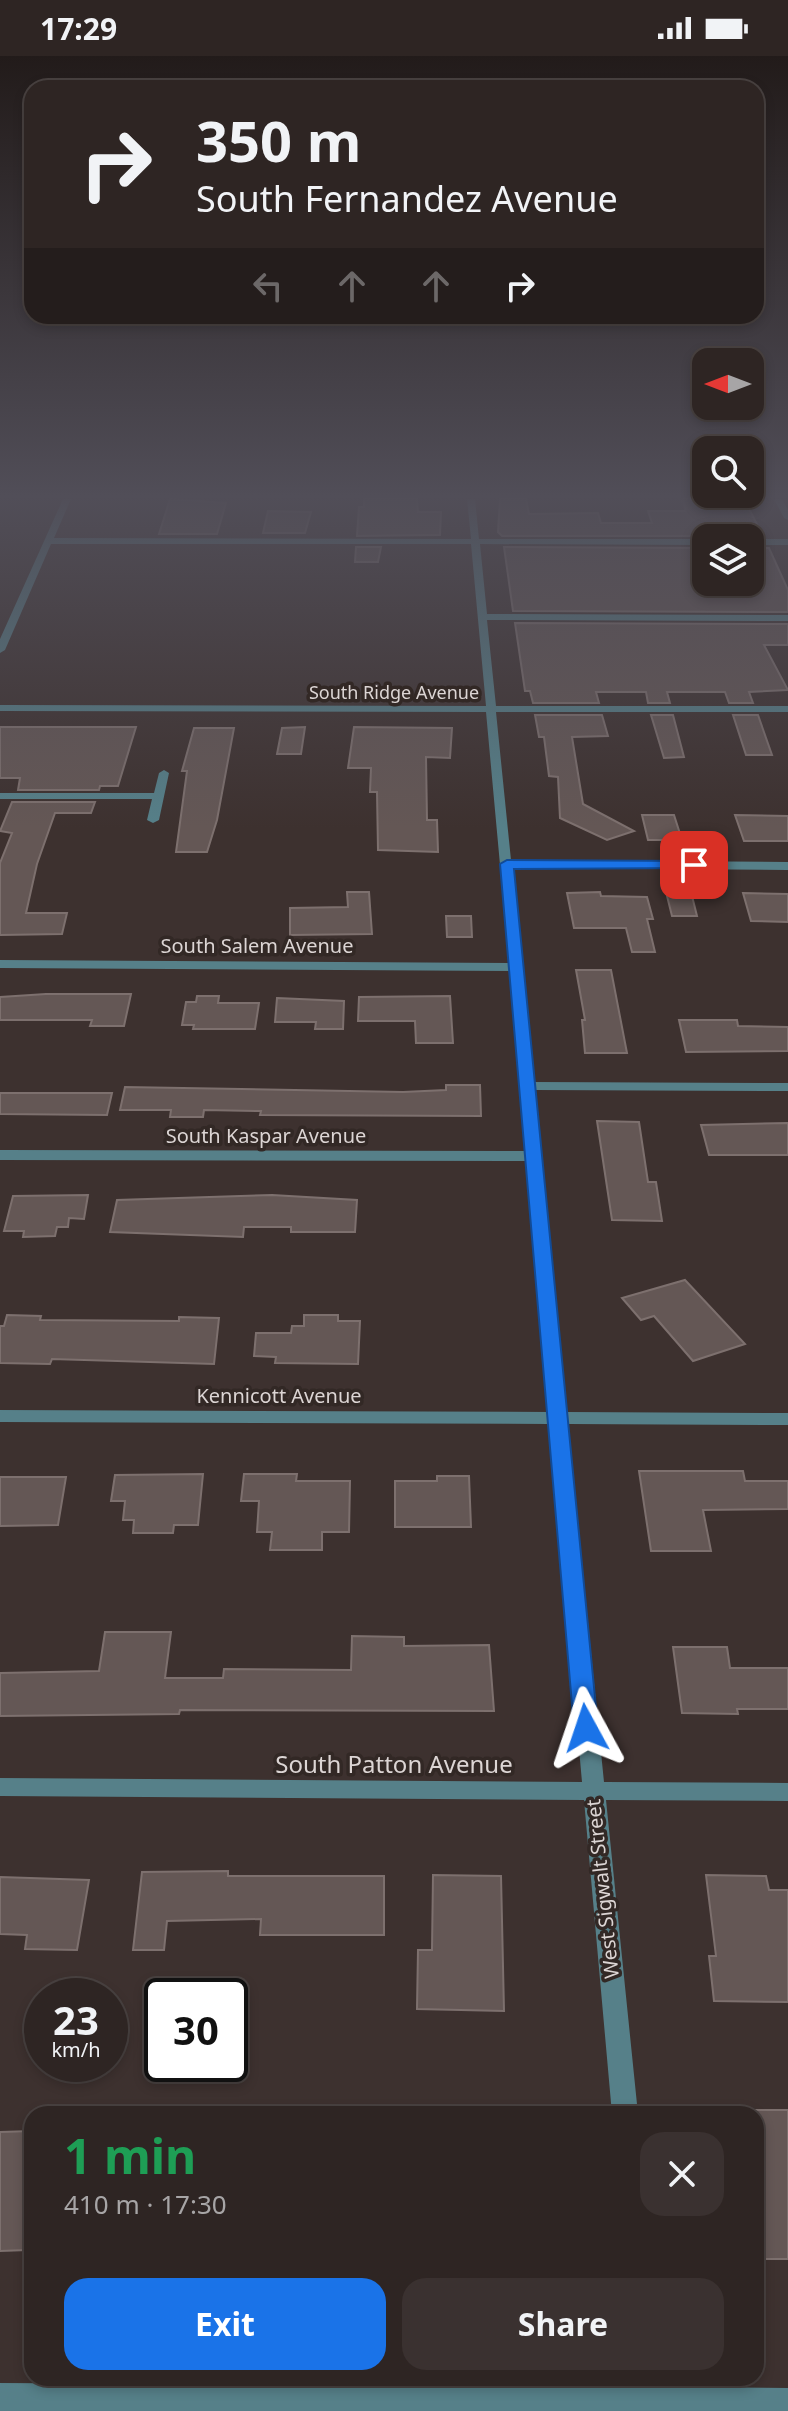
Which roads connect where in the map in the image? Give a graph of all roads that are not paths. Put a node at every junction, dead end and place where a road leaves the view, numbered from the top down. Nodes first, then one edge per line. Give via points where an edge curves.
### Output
1 (19, 609) edge
2 (481, 609) edge
3 (482, 617) junction
4 (788, 618) edge
5 (0, 650) edge
6 (0, 708) edge
7 (492, 708) junction
8 (788, 709) edge
9 (164, 773) dead end
10 (0, 796) edge
11 (159, 796) junction
12 (153, 820) dead end
13 (507, 864) junction
14 (788, 866) edge
15 (0, 964) edge
16 (514, 967) junction
17 (528, 1086) junction
18 (788, 1087) edge
19 (0, 1155) edge
20 (532, 1156) junction
21 (0, 1416) edge
22 (558, 1418) junction
23 (788, 1419) edge
24 (0, 1787) edge
25 (592, 1790) junction
26 (788, 1792) edge
27 (624, 2106) edge
28 (0, 2397) edge
29 (655, 2397) edge
30 (788, 2402) edge

1 - 5 street
2 - 3 street, West Sigwalt Street
3 - 4 street
3 - 7 street, West Sigwalt Street
6 - 7 street, South Ridge Avenue
7 - 8 street, South Ridge Avenue
7 - 13 street, West Sigwalt Street
9 - 11 street
10 - 11 street
11 - 12 street
13 - 14 street
13 - 16 street, West Sigwalt Street
15 - 16 street, South Salem Avenue
16 - 17 street, West Sigwalt Street
17 - 18 street
17 - 20 street, West Sigwalt Street
19 - 20 street, South Kaspar Avenue
20 - 22 street, West Sigwalt Street
21 - 22 street, Kennicott Avenue
22 - 23 street, Kennicott Avenue
22 - 25 street, West Sigwalt Street
24 - 25 street, South Patton Avenue
25 - 26 street, South Patton Avenue
25 - 27 street, West Sigwalt Street
28 - 29 street
29 - 30 street

